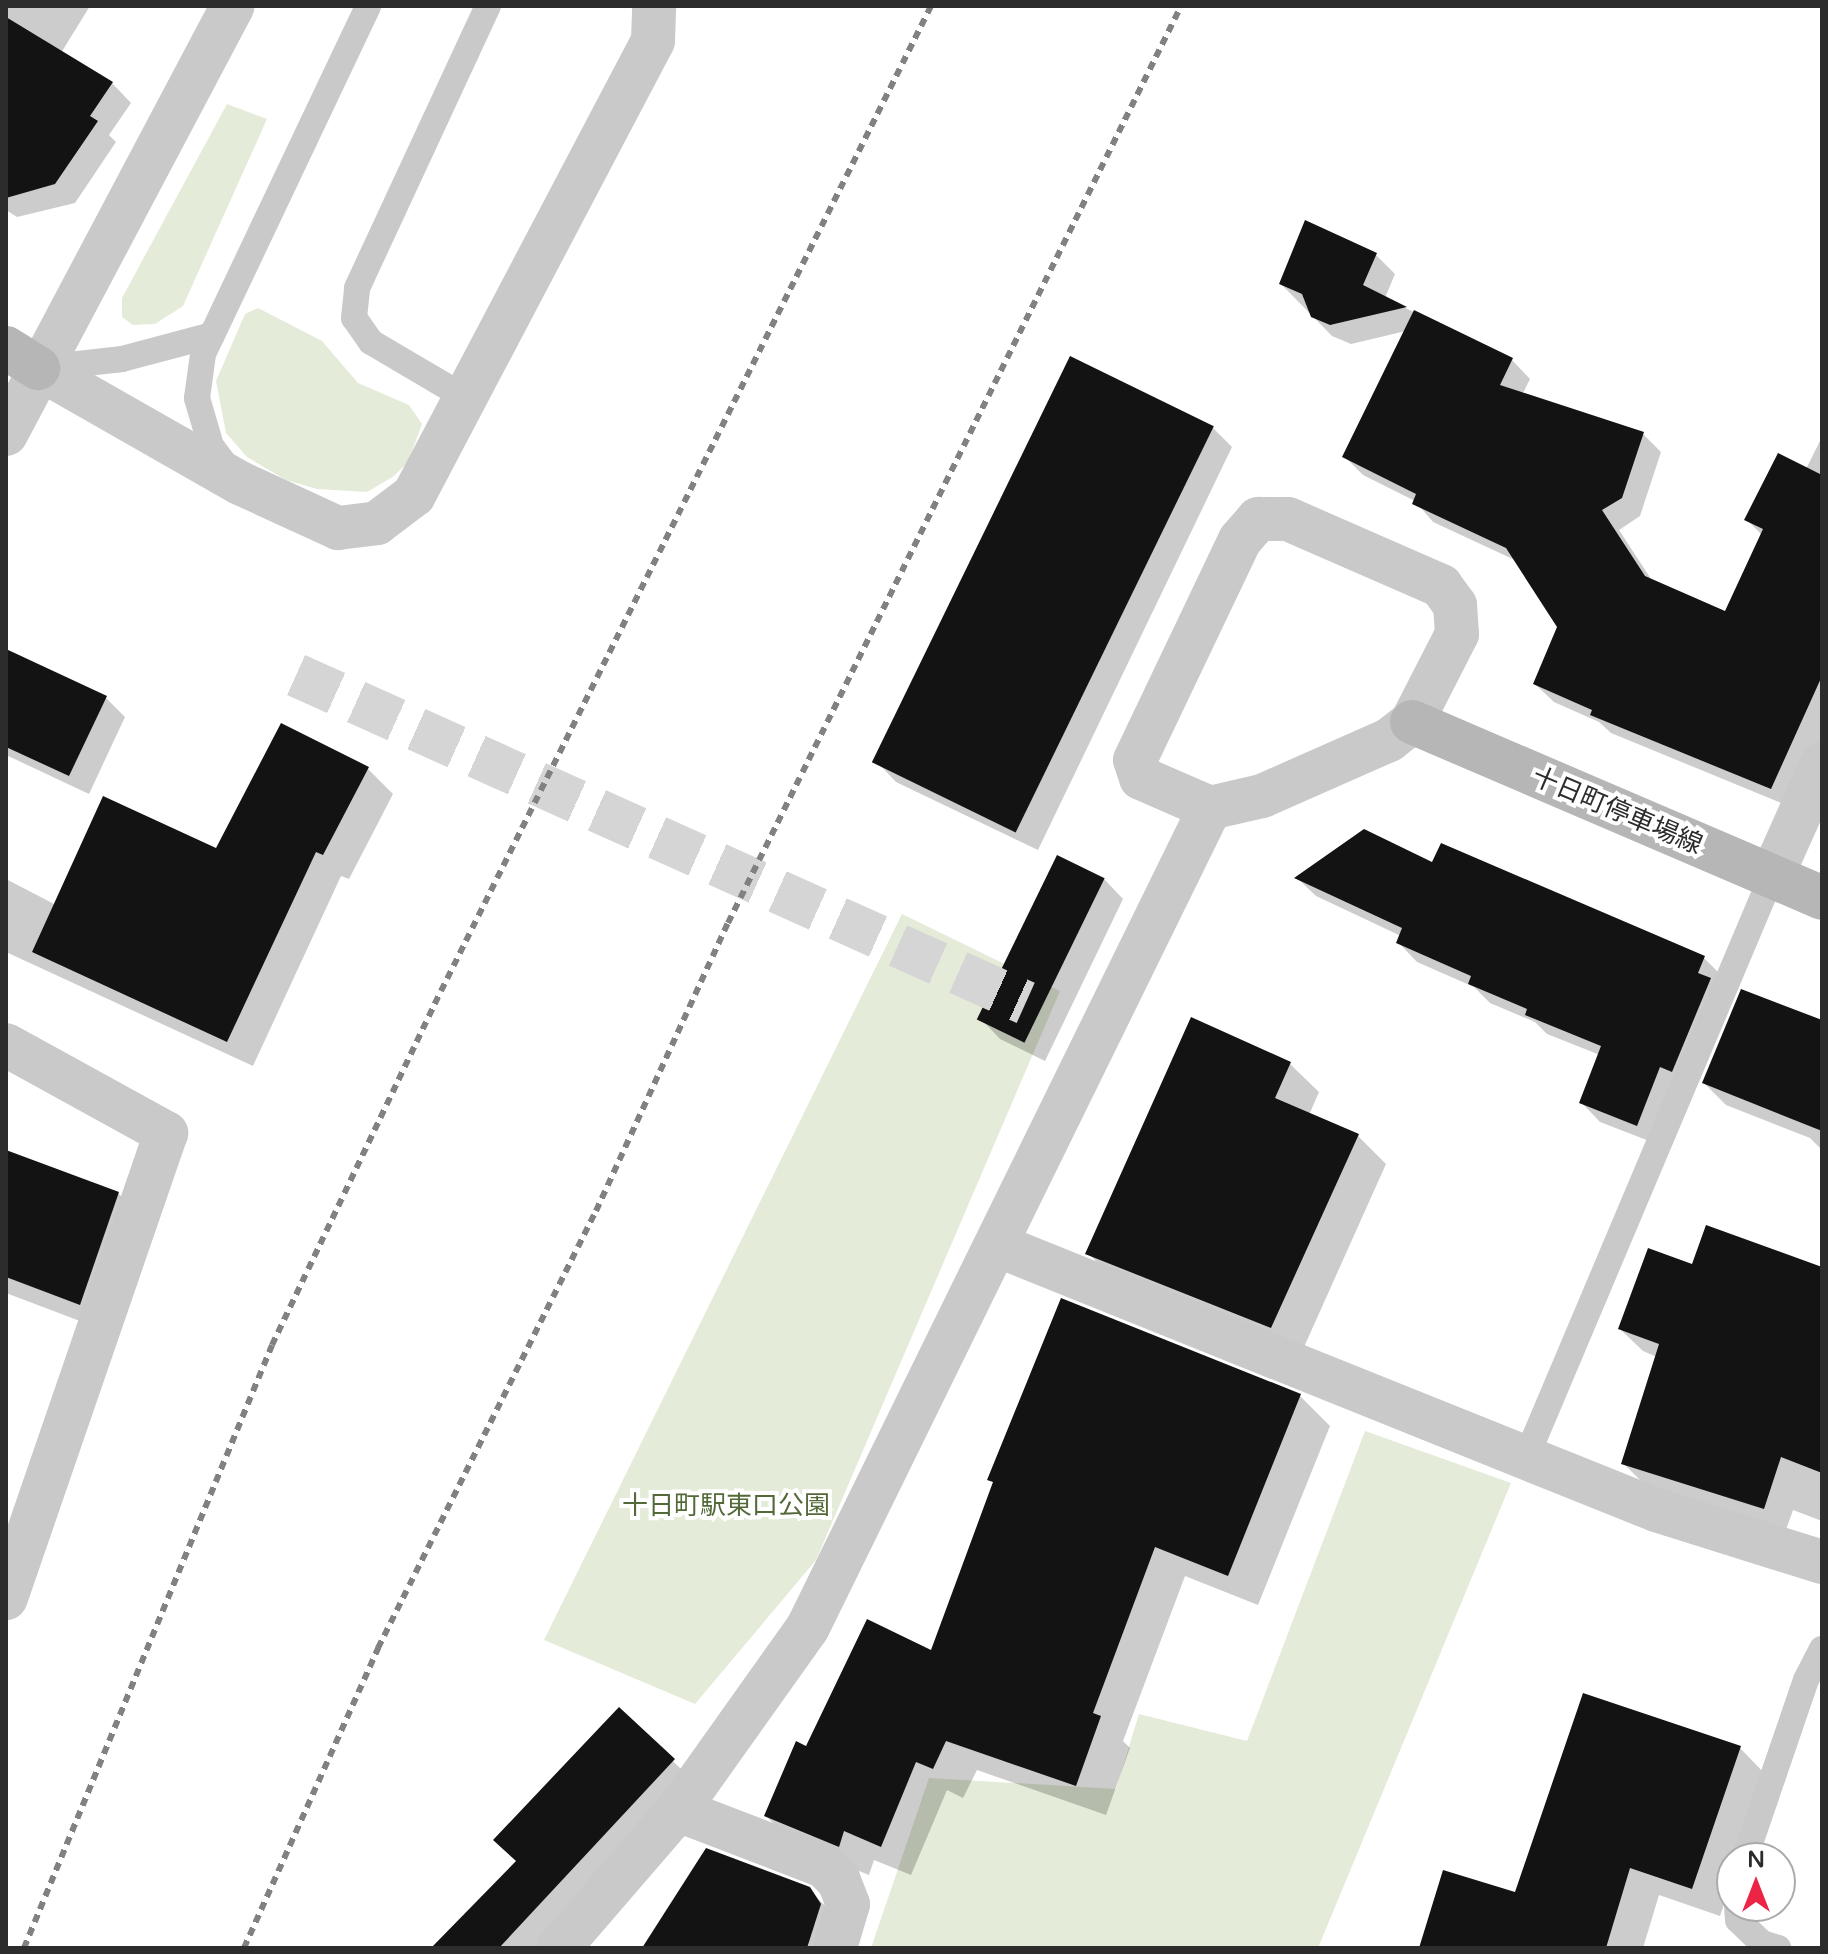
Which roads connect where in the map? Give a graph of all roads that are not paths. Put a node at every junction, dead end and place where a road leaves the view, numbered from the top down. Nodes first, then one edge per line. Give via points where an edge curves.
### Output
1 (233, 6) edge
2 (368, 6) edge
3 (488, 6) edge
4 (654, 6) edge
5 (212, 335) junction
6 (22, 358) edge
7 (466, 398) junction
8 (6, 434) edge
9 (240, 483) junction
10 (1412, 722) junction
11 (1822, 764) edge
12 (1210, 808) junction
13 (1771, 878) junction
14 (1822, 898) edge
15 (6, 1045) edge
16 (999, 1246) junction
17 (1526, 1458) junction
18 (1822, 1562) edge
19 (6, 1598) edge
20 (1822, 1649) edge
21 (678, 1810) junction
22 (1750, 1842) edge
23 (1740, 1922) edge
24 (559, 1948) edge
25 (835, 1948) edge
26 (1778, 1948) edge

1 - 6 street
2 - 5 lane
3 - 7 lane via 357,288 354,318 371,342
4 - 7 street via 653,41
5 - 6 lane via 122,359
5 - 9 lane via 203,354 197,398 211,446
6 - 8 street
6 - 9 street
7 - 9 street via 414,495 377,523 338,528
10 - 12 street via 1389,740 1262,796
10 - 12 street via 1457,634 1455,605 1448,595 1441,586 1288,519 1258,519 1240,540 1135,760 1141,778
10 - 13 main road, 十日町停車場線
11 - 13 street
12 - 16 street
13 - 14 main road, 十日町停車場線
13 - 17 lane
15 - 19 street via 166,1133
16 - 17 street
16 - 21 street via 808,1627
17 - 18 street via 1656,1510
20 - 22 lane via 1806,1680
21 - 24 street
21 - 25 street via 824,1866 839,1881 848,1904
23 - 26 lane via 1762,1943

